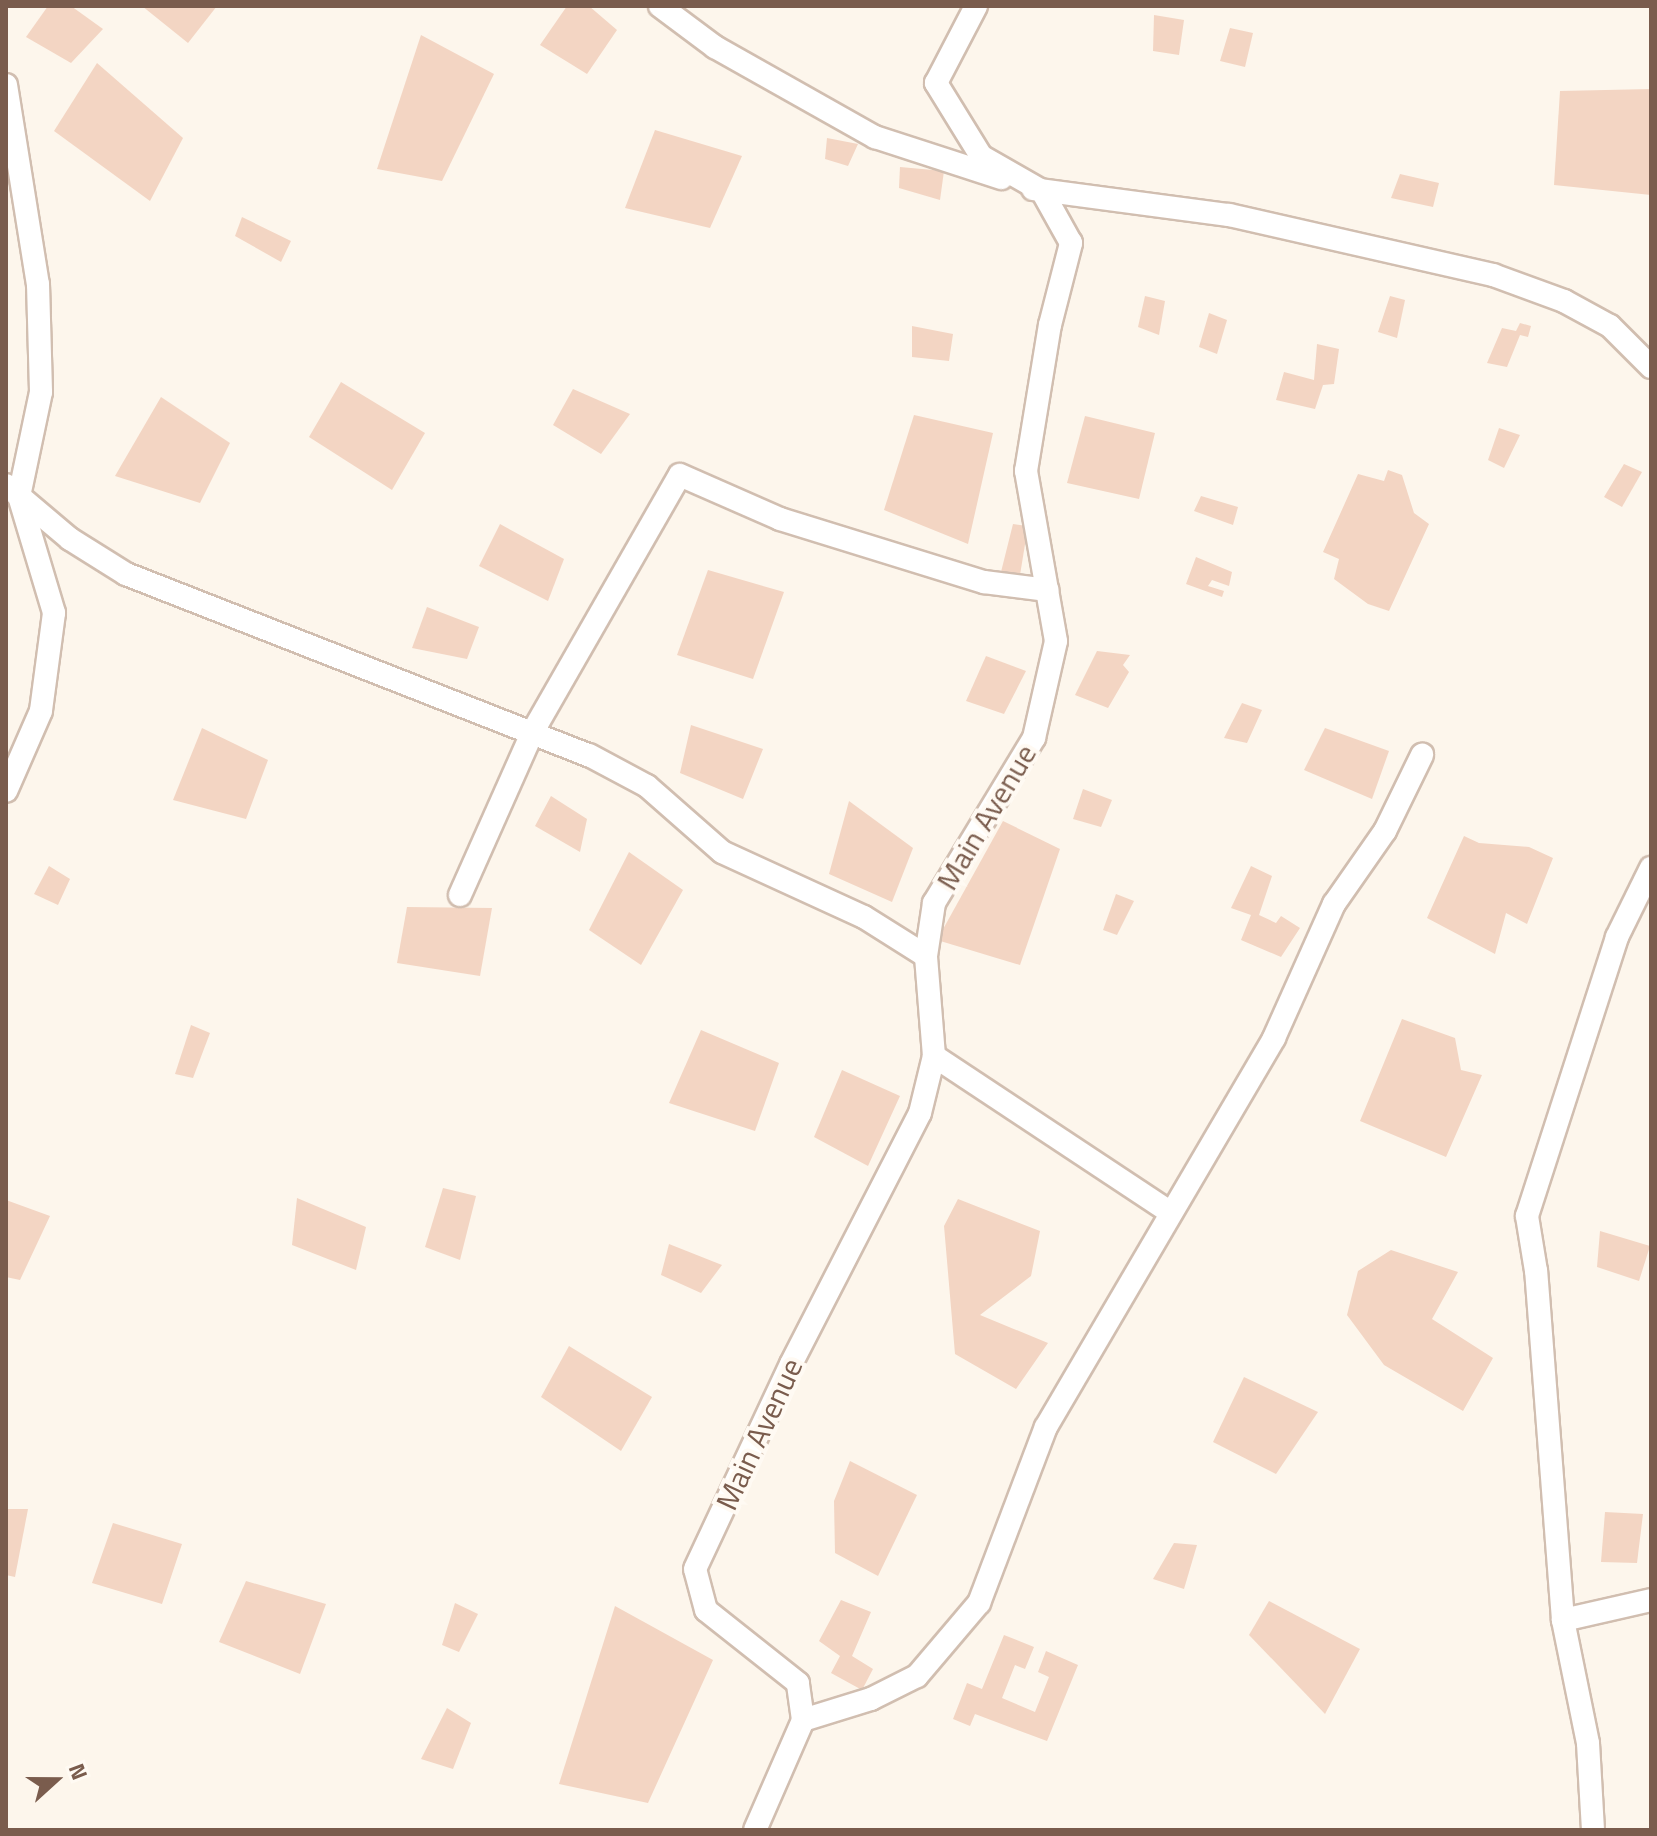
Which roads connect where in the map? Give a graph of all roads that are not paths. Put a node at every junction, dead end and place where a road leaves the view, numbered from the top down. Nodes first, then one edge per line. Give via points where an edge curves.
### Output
1 (660, 6) edge
2 (976, 6) edge
3 (6, 85) edge
4 (1042, 191) junction
5 (1651, 366) edge
6 (13, 491) edge
7 (1047, 590) junction
8 (532, 733) junction
9 (1422, 755) dead end
10 (6, 791) edge
11 (1651, 868) edge
12 (460, 895) dead end
13 (926, 956) junction
14 (934, 1056) junction
15 (1171, 1213) junction
16 (1651, 1600) edge
17 (1563, 1620) junction
18 (803, 1720) junction
19 (755, 1830) edge
20 (1593, 1830) edge

1 - 4 street via 715,47 875,137
2 - 4 street via 936,83 981,156
3 - 6 street via 38,284 41,392
4 - 5 street via 1229,215 1493,275 1564,301 1610,326
4 - 7 street, Main Avenue via 1071,243 1050,325 1026,471
6 - 8 street via 70,539 126,574
6 - 10 street via 54,613 41,711
7 - 8 street via 984,582 780,519 680,475
7 - 13 street, Main Avenue via 1056,641 1034,738 934,903
8 - 12 street
8 - 13 street via 647,786 722,852 864,917
9 - 15 street via 1385,831 1334,904 1274,1038
11 - 17 street via 1617,937 1527,1216 1536,1271
13 - 14 street, Main Avenue
14 - 15 street
14 - 18 street, Main Avenue via 920,1113 791,1364 695,1569 706,1610 798,1683
15 - 18 street via 1046,1427 979,1603 917,1676 871,1699
16 - 17 street
17 - 20 street via 1588,1743
18 - 19 street

